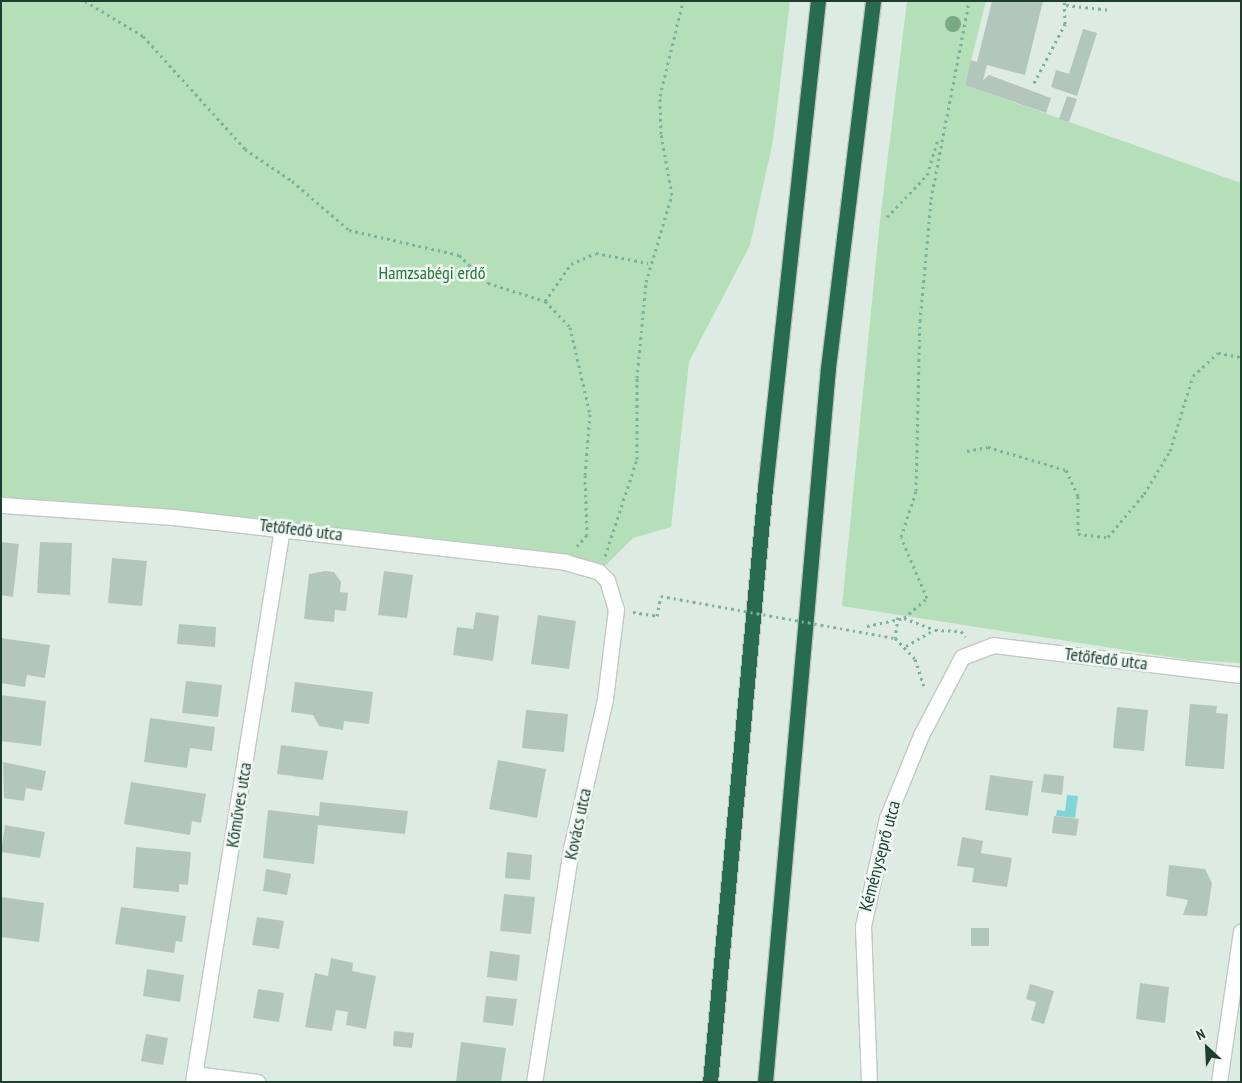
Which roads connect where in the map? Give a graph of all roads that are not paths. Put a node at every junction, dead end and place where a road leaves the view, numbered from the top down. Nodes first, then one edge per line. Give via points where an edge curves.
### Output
1 (818, 1) edge
2 (873, 1) edge
3 (1, 505) edge
4 (282, 528) junction
5 (599, 572) joint
6 (972, 651) joint
7 (1241, 675) edge
8 (1241, 932) edge
9 (194, 1078) edge
10 (257, 1082) edge
11 (534, 1082) edge
12 (710, 1082) edge
13 (765, 1082) edge
14 (869, 1082) edge
15 (1219, 1082) edge

1 - 12 highway via 762,517
2 - 13 highway via 827,378
3 - 4 street, Tetőfedő utca
4 - 5 street, Tetőfedő utca via 565,562
4 - 9 street, Kőműves utca
5 - 11 street, Kovács utca via 613,591 616,609 606,699 571,849
6 - 7 street, Tetőfedő utca via 993,645
6 - 14 street, Kéményseprő utca via 955,665 887,818 862,926
8 - 15 street
9 - 10 street

